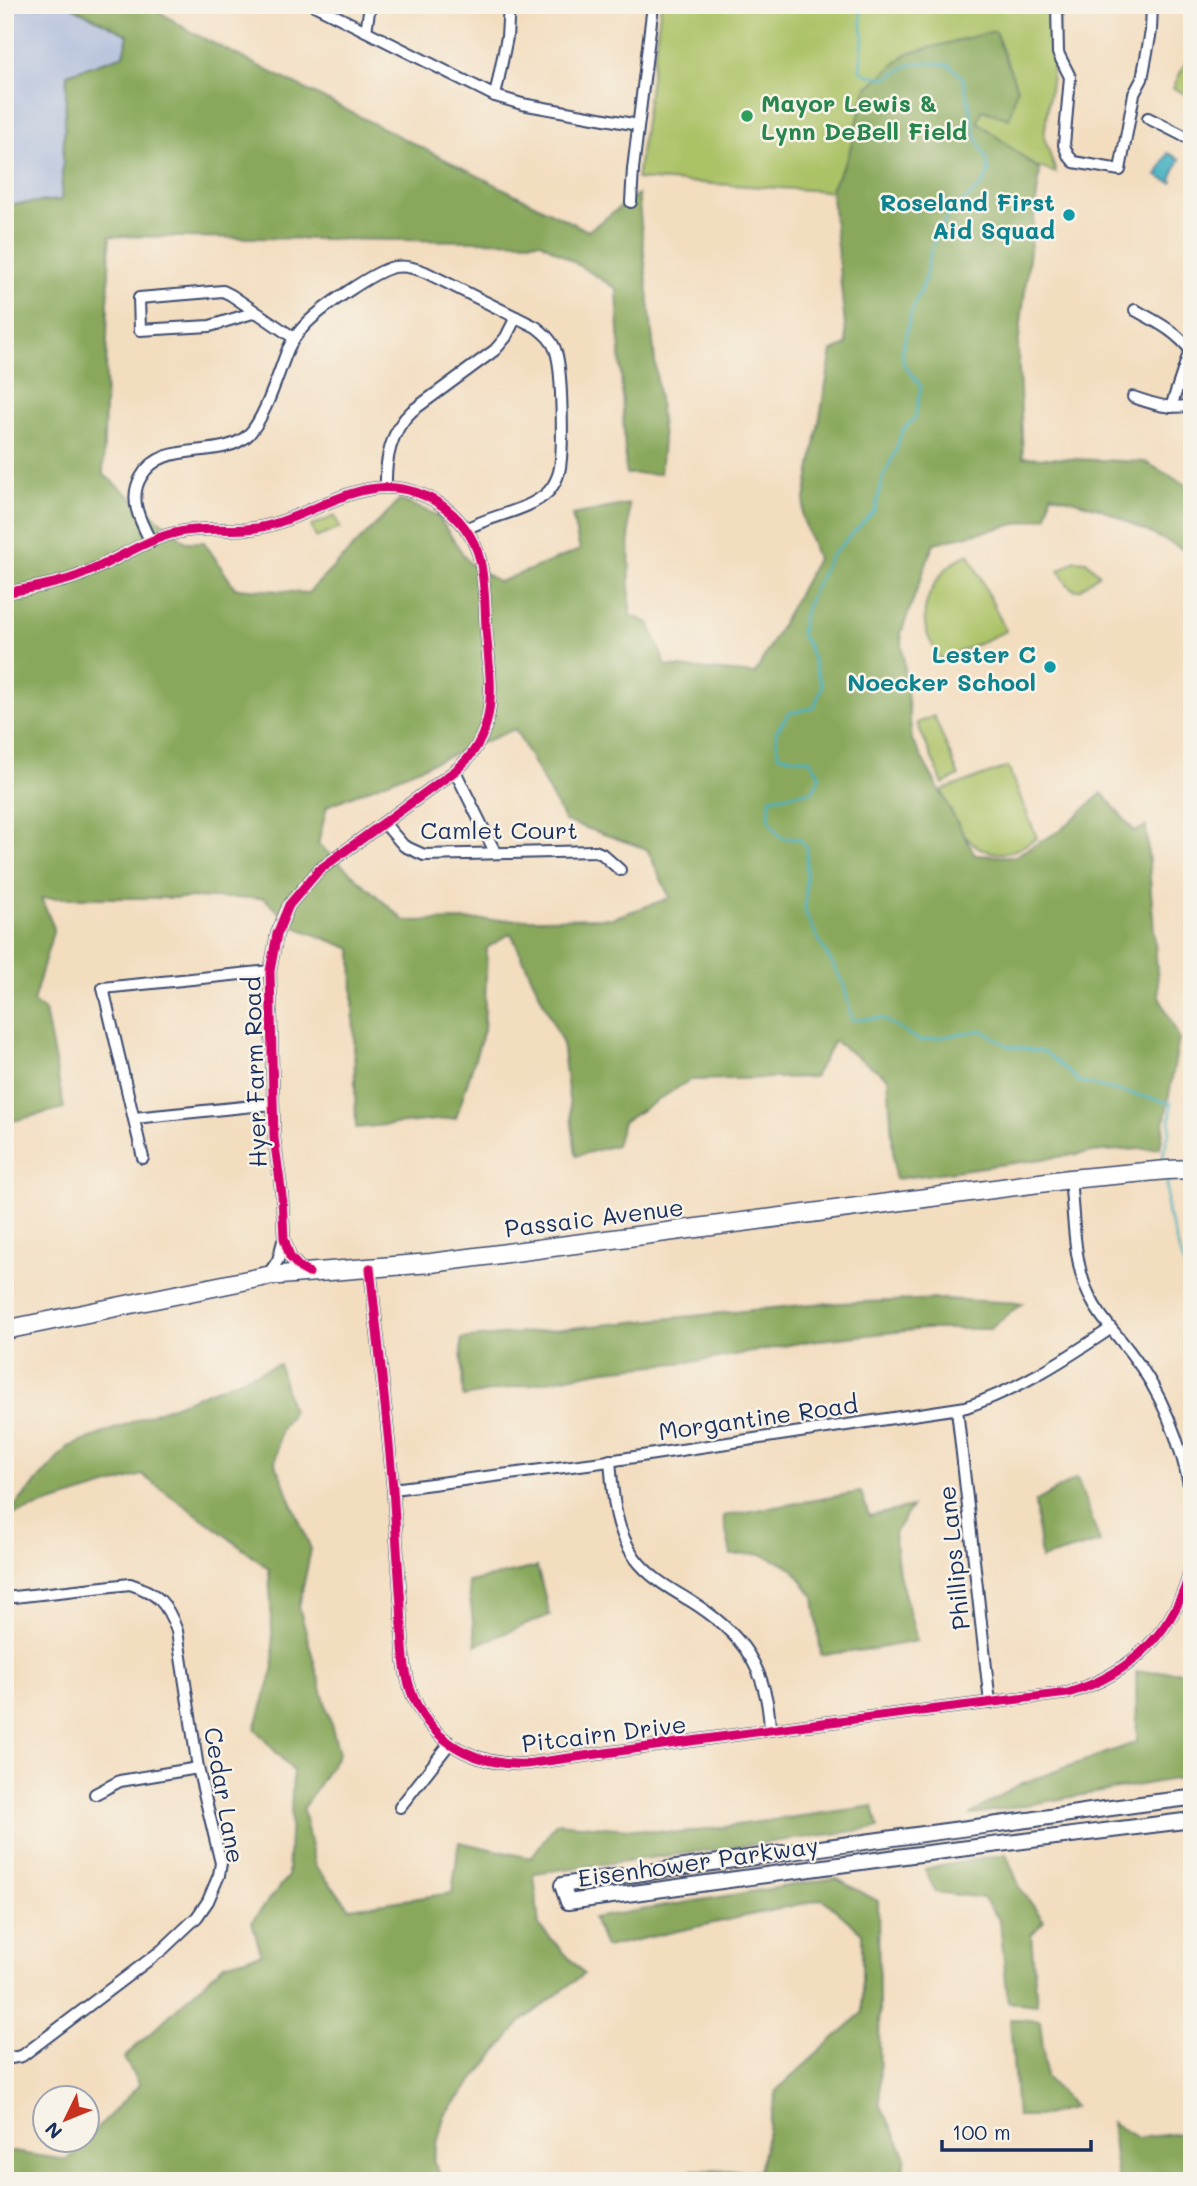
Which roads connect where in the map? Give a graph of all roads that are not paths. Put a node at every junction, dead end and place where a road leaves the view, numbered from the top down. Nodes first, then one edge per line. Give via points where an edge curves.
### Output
1 (314, 5) edge
2 (370, 5) edge
3 (509, 5) edge
4 (653, 5) edge
5 (1057, 5) edge
6 (1152, 5) edge
7 (366, 31) junction
8 (495, 96) junction
9 (1148, 118) dead end
10 (638, 125) junction
11 (1192, 140) edge
12 (631, 202) dead end
13 (1135, 310) dead end
14 (256, 312) junction
15 (516, 317) junction
16 (293, 338) junction
17 (1191, 351) edge
18 (1133, 397) dead end
19 (1192, 405) edge
20 (1171, 407) junction
21 (386, 487) junction
22 (466, 529) junction
23 (151, 542) junction
24 (5, 593) edge
25 (455, 771) junction
26 (384, 823) junction
27 (495, 852) junction
28 (620, 870) dead end
29 (270, 971) junction
30 (273, 1104) junction
31 (134, 1118) junction
32 (143, 1158) dead end
33 (1192, 1169) edge
34 (1070, 1179) junction
35 (284, 1238) junction
36 (370, 1268) junction
37 (309, 1273) junction
38 (267, 1276) junction
39 (1110, 1329) junction
40 (5, 1330) edge
41 (957, 1409) junction
42 (610, 1460) junction
43 (1190, 1476) edge
44 (393, 1489) junction
45 (1192, 1499) edge
46 (1192, 1564) edge
47 (5, 1598) edge
48 (990, 1703) junction
49 (770, 1730) junction
50 (450, 1743) junction
51 (198, 1768) junction
52 (95, 1794) dead end
53 (1192, 1798) edge
54 (400, 1807) dead end
55 (1192, 1820) edge
56 (5, 2059) edge

1 - 7 street
2 - 7 street
3 - 8 street
4 - 10 street
5 - 6 street via 1058,53 1070,77 1064,145 1074,162 1120,170 1134,94 1142,79
7 - 8 street
8 - 10 street
9 - 11 street
10 - 12 street
13 - 17 street via 1168,328
14 - 14 street via 210,326 140,330 139,298 223,291
14 - 16 street
15 - 16 street via 425,272 400,266 375,275 320,312
15 - 21 street via 495,351 400,423 386,461
15 - 22 street via 545,334 557,353 559,473 540,499
16 - 23 street via 251,433 228,445 171,454 146,469 135,496
17 - 20 street
18 - 20 street
19 - 20 street
21 - 22 street, Hyer Farm Road via 429,497
21 - 23 street, Hyer Farm Road via 358,492 269,526 184,531
22 - 25 street, Hyer Farm Road via 483,576 490,704 481,739
23 - 24 street, Hyer Farm Road via 78,576
25 - 26 street, Hyer Farm Road
25 - 27 street
26 - 27 street, Camlet Court via 416,853
26 - 29 street, Hyer Farm Road via 319,870 297,894 276,934
27 - 28 street, Camlet Court via 595,851
29 - 30 street, Hyer Farm Road
29 - 31 street via 103,988
30 - 31 street
30 - 35 street, Hyer Farm Road
31 - 32 street
33 - 34 main road, Passaic Avenue
34 - 36 main road, Passaic Avenue
34 - 39 street via 1081,1272 1088,1294
35 - 37 street, Hyer Farm Road via 290,1256
35 - 38 street, Hyer Farm Road via 278,1260
36 - 37 main road, Passaic Avenue
36 - 44 street, Pitcairn Drive
37 - 38 main road, Passaic Avenue
38 - 40 main road, Passaic Avenue
39 - 41 street, Morgantine Road via 1022,1384
39 - 43 street via 1130,1351 1164,1406
41 - 42 street, Morgantine Road
41 - 48 street, Phillips Lane
42 - 44 street, Morgantine Road
42 - 49 street via 614,1510 628,1547 653,1578 715,1617 745,1648 764,1687
43 - 45 street
44 - 50 street, Pitcairn Drive via 407,1678 419,1710
46 - 48 street, Pitcairn Drive via 1183,1595 1166,1625 1144,1652 1123,1668 1101,1682 1068,1693
47 - 51 street, Cedar Lane via 130,1584 159,1597 177,1631
48 - 49 street, Pitcairn Drive
49 - 50 street, Pitcairn Drive via 515,1764 481,1759
50 - 54 street
51 - 52 street via 120,1781
51 - 56 street, Cedar Lane via 221,1863 208,1901 162,1950 22,2056
53 - 55 street, Eisenhower Parkway via 562,1885 568,1902

